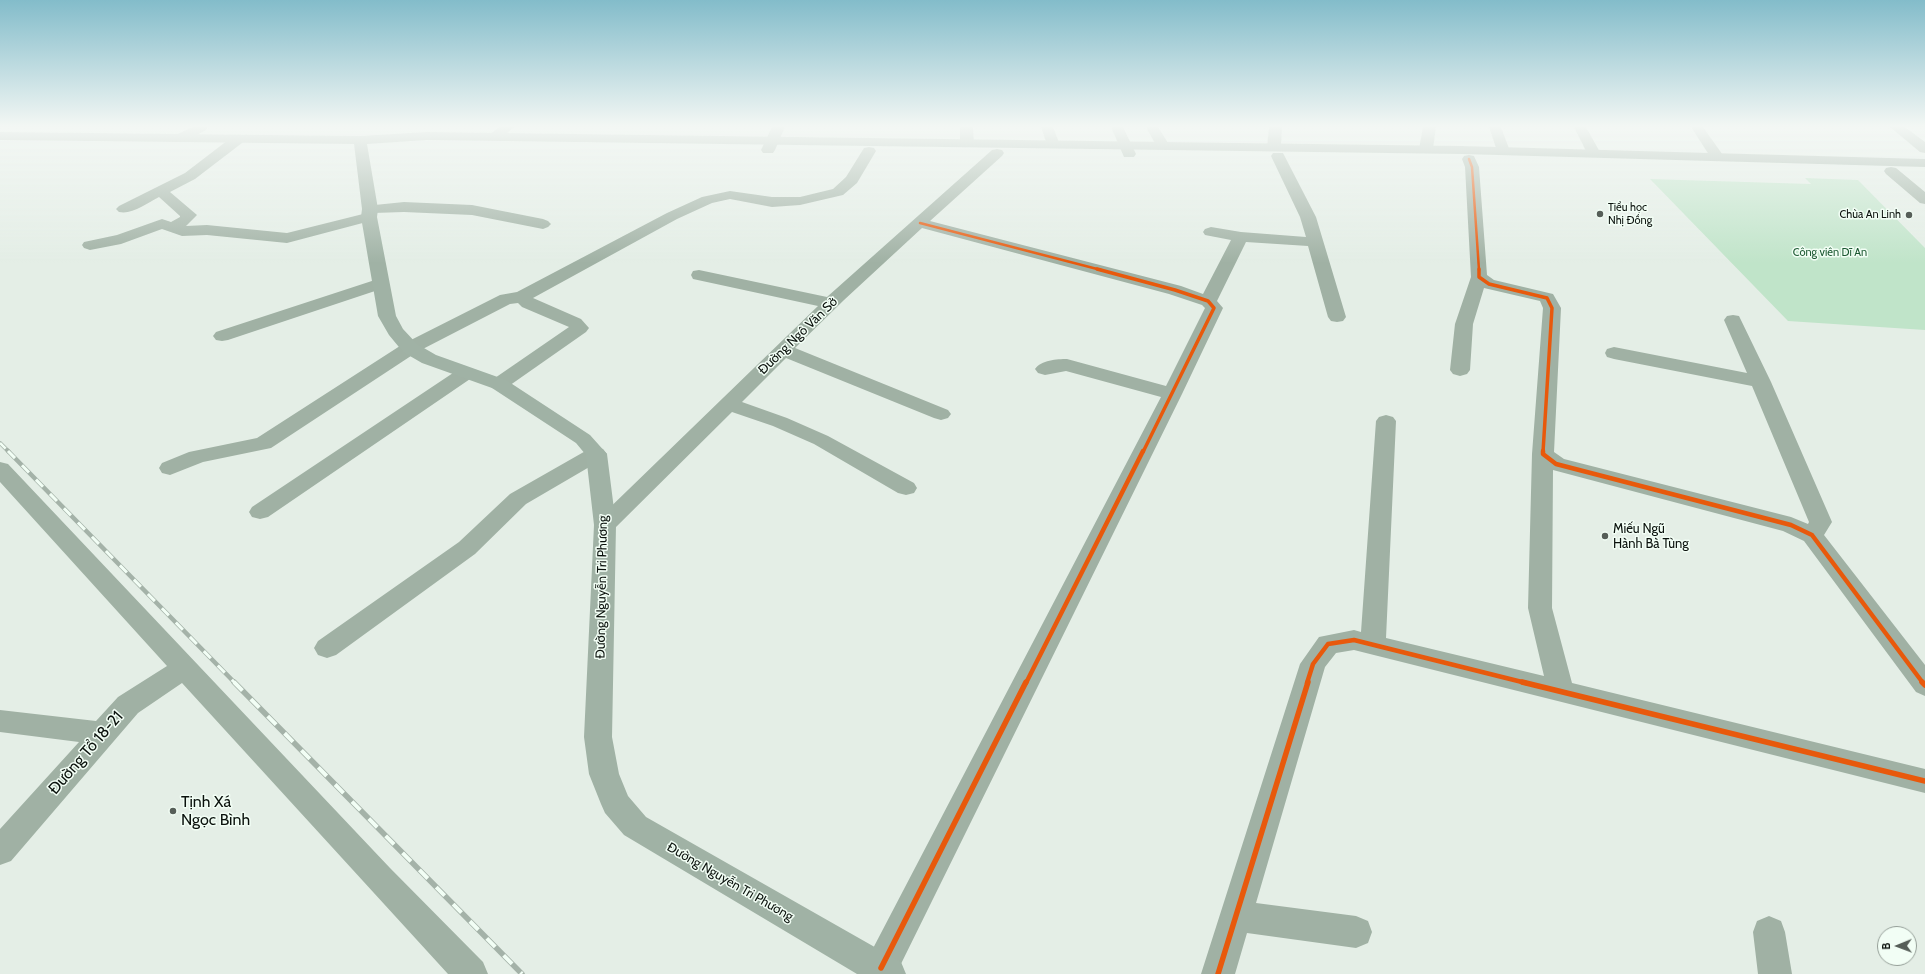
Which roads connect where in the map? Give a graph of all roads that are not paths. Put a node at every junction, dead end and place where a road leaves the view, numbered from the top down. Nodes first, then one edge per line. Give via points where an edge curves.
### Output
1 (195, 172) edge
2 (364, 172) edge
3 (857, 172) edge
4 (976, 172) edge
5 (1286, 172) edge
6 (1472, 172) edge
7 (1893, 172) edge
8 (160, 190) junction
9 (1925, 200) edge
10 (124, 209) dead end
11 (370, 213) junction
12 (920, 223) junction
13 (543, 224) dead end
14 (172, 228) junction
15 (1211, 232) dead end
16 (1241, 237) junction
17 (1316, 242) junction
18 (90, 245) dead end
19 (699, 275) dead end
20 (1479, 277) junction
21 (381, 283) junction
22 (522, 297) junction
23 (1208, 301) junction
24 (831, 302) junction
25 (1337, 317) dead end
26 (1734, 320) dead end
27 (222, 336) dead end
28 (410, 348) junction
29 (783, 350) junction
30 (1614, 353) dead end
31 (1045, 369) dead end
32 (1460, 370) dead end
33 (466, 373) junction
34 (1761, 382) junction
35 (499, 384) junction
36 (1172, 394) junction
37 (728, 404) junction
38 (941, 414) dead end
39 (1386, 421) dead end
40 (596, 454) junction
41 (1542, 454) junction
42 (0, 468) edge
43 (170, 468) dead end
44 (906, 488) dead end
45 (260, 512) dead end
46 (605, 525) junction
47 (1812, 535) junction
48 (1373, 645) junction
49 (327, 648) dead end
50 (184, 668) junction
51 (1925, 685) edge
52 (1562, 692) junction
53 (0, 721) edge
54 (102, 733) junction
55 (1925, 781) edge
56 (0, 851) edge
57 (1235, 916) junction
58 (1356, 932) dead end
59 (1769, 932) dead end
60 (885, 971) edge
61 (471, 974) edge
62 (1218, 974) edge
63 (1775, 974) edge

1 - 8 street
2 - 11 main road
3 - 22 street via 838,192 793,201 772,202 730,195 706,200
4 - 12 street, Đường Ngô Văn Sở
5 - 17 street via 1308,217
6 - 20 street
7 - 9 street
8 - 10 street
8 - 14 street via 189,215
11 - 13 street via 404,207 472,210
11 - 14 street via 287,238 207,230 182,231
11 - 21 main road
12 - 23 street
12 - 24 street, Đường Ngô Văn Sở
14 - 18 street via 162,224 121,239
15 - 16 street
16 - 17 street
16 - 23 street
17 - 25 street
19 - 24 street
20 - 32 street via 1464,324
20 - 41 street via 1489,284 1523,290 1547,298 1552,308
21 - 27 street
21 - 28 main road via 387,316 395,331
22 - 28 street via 506,299
22 - 35 street via 528,303 575,323 580,328
23 - 36 street via 1214,308
24 - 29 street, Đường Ngô Văn Sở
26 - 34 street
28 - 33 main road via 429,359
28 - 43 street via 264,443 197,457
29 - 37 street, Đường Ngô Văn Sở
29 - 38 street
30 - 34 street
31 - 36 street via 1058,365 1066,366
33 - 35 main road
33 - 45 street
34 - 47 street via 1821,522
35 - 40 main road via 583,439
36 - 60 street
37 - 44 street via 821,440
37 - 46 street, Đường Ngô Văn Sở
39 - 48 street
40 - 46 main road, Đường Nguyễn Tri Phương
40 - 49 street via 518,499 467,548
41 - 47 street via 1556,464 1791,525
41 - 52 street via 1540,608
42 - 50 street
46 - 60 main road, Đường Nguyễn Tri Phương via 598,737 604,774 616,804 635,826
47 - 51 street
48 - 52 street
48 - 57 street via 1354,640 1328,644 1313,664
50 - 54 street, Đường Tổ 18-21 via 128,705
50 - 61 street
52 - 55 street
53 - 54 street
54 - 56 street, Đường Tổ 18-21 via 84,757
57 - 58 street
57 - 62 street
59 - 63 street

